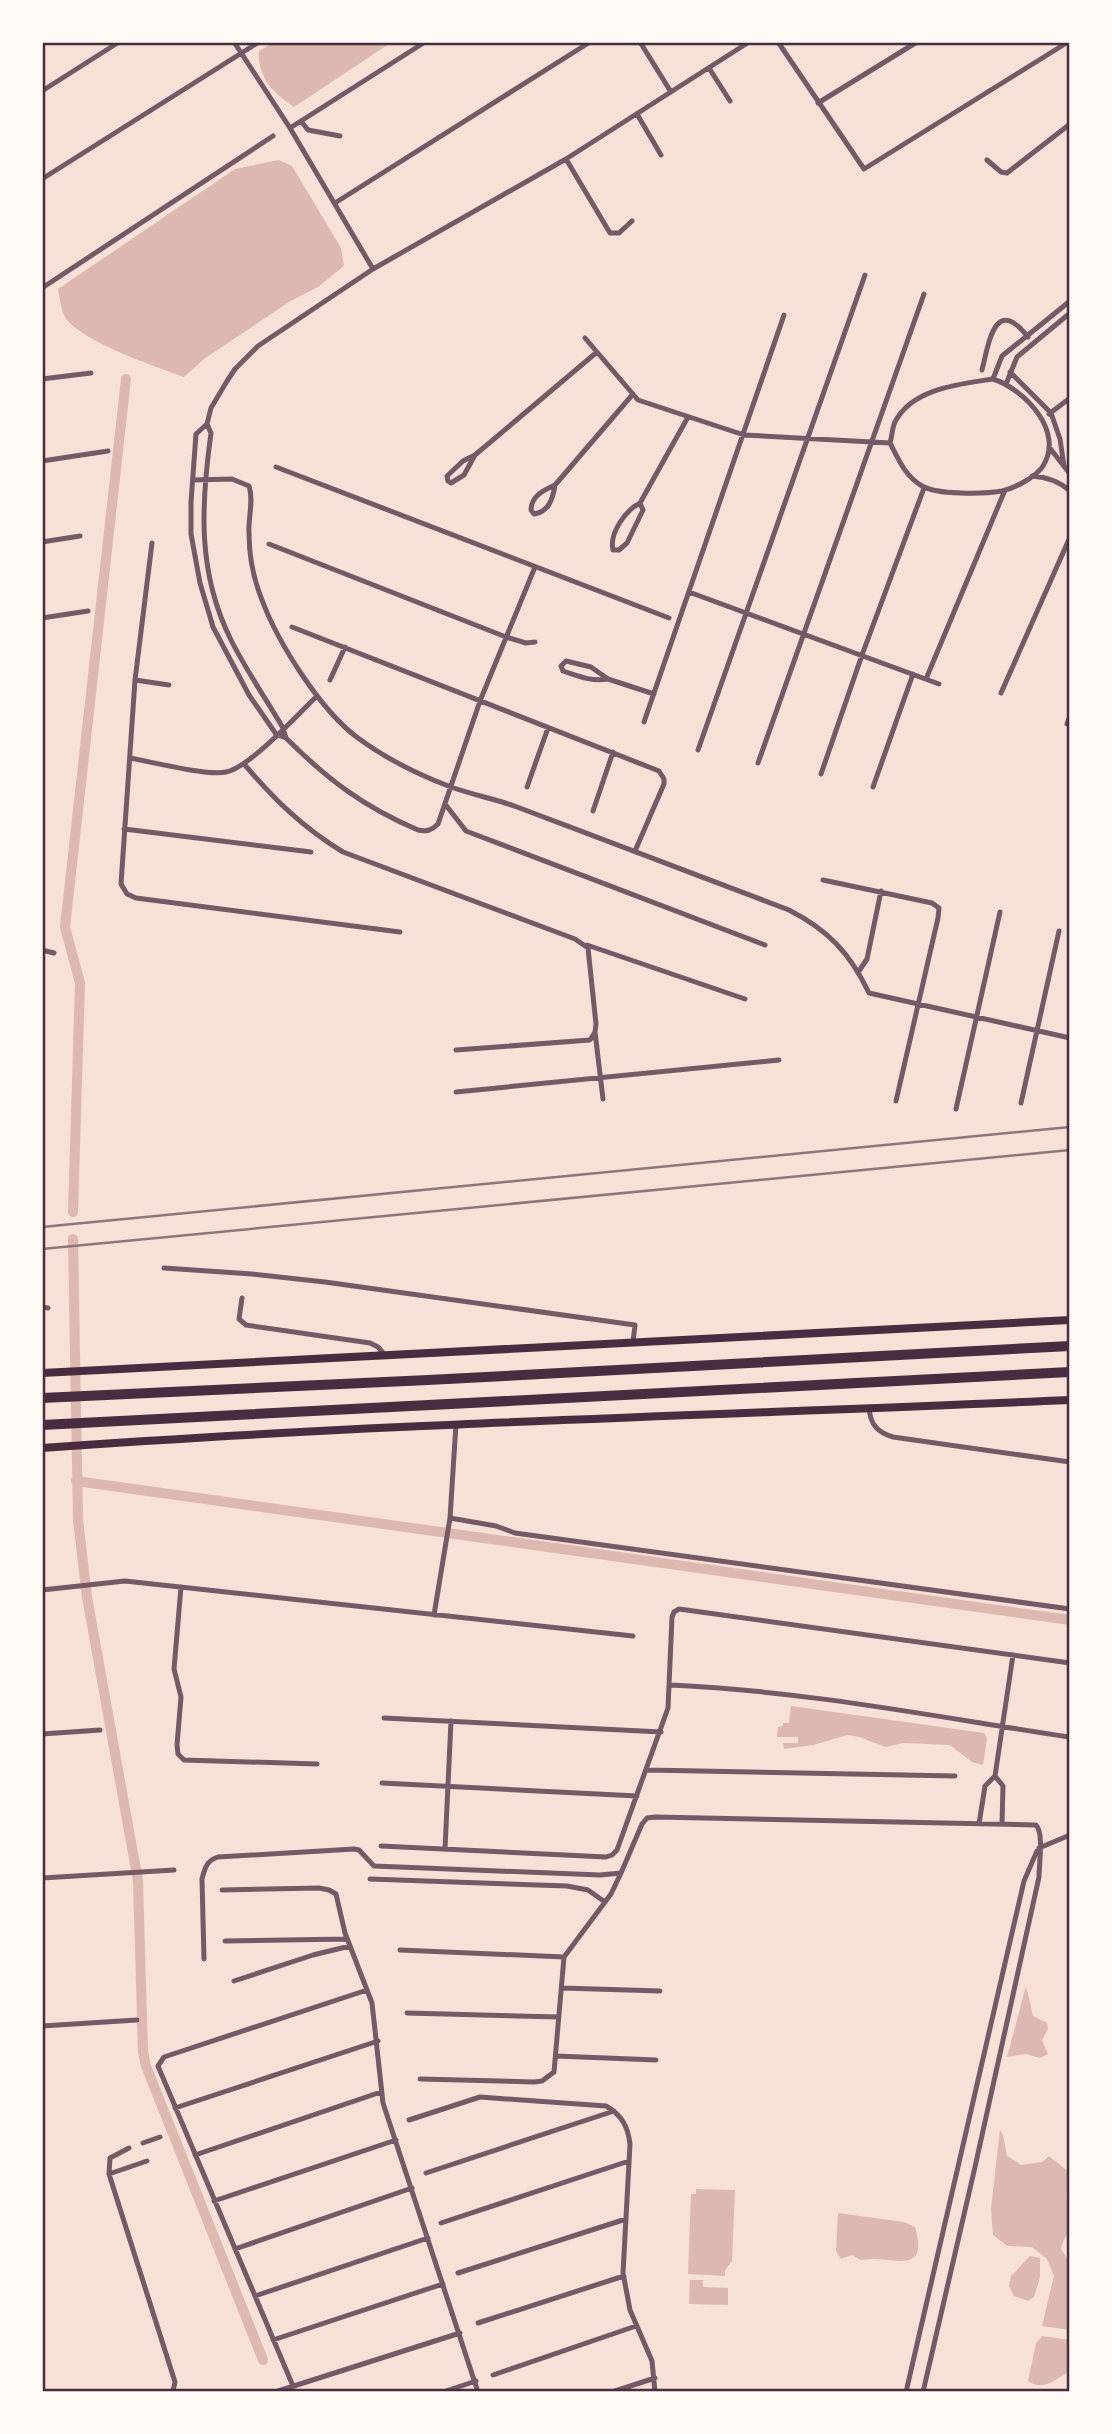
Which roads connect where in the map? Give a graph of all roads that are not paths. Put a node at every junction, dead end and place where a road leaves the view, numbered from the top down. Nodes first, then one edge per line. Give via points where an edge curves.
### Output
1 (118, 42) edge
2 (234, 42) edge
3 (259, 42) edge
4 (425, 42) edge
5 (590, 42) edge
6 (640, 42) edge
7 (749, 42) edge
8 (778, 42) edge
9 (916, 42) edge
10 (1068, 42) edge
11 (241, 53) junction
12 (709, 68) junction
13 (42, 91) edge
14 (671, 92) junction
15 (730, 101) dead end
16 (818, 103) junction
17 (637, 114) junction
18 (301, 121) junction
19 (1070, 124) edge
20 (290, 128) junction
21 (273, 136) dead end
22 (340, 136) dead end
23 (661, 155) dead end
24 (566, 159) junction
25 (987, 160) dead end
26 (42, 179) edge
27 (335, 204) junction
28 (632, 221) dead end
29 (373, 269) junction
30 (865, 275) dead end
31 (42, 288) edge
32 (924, 294) dead end
33 (1070, 301) edge
34 (1070, 313) edge
35 (783, 315) dead end
36 (1026, 335) junction
37 (585, 338) dead end
38 (1033, 341) junction
39 (597, 352) junction
40 (982, 370) dead end
41 (1010, 372) junction
42 (91, 373) dead end
43 (42, 379) edge
44 (993, 379) junction
45 (1006, 384) junction
46 (633, 394) junction
47 (1070, 398) edge
48 (1051, 413) junction
49 (688, 416) junction
50 (1042, 416) junction
51 (207, 424) junction
52 (744, 435) junction
53 (808, 438) junction
54 (870, 441) junction
55 (890, 443) junction
56 (1049, 447) junction
57 (108, 451) dead end
58 (475, 455) junction
59 (42, 461) edge
60 (1064, 466) junction
61 (276, 467) dead end
62 (1070, 474) edge
63 (1032, 476) junction
64 (193, 480) junction
65 (204, 480) junction
66 (555, 485) junction
67 (924, 488) junction
68 (1005, 490) junction
69 (1070, 491) edge
70 (640, 502) junction
71 (80, 536) dead end
72 (1070, 537) edge
73 (42, 542) edge
74 (152, 544) dead end
75 (269, 544) dead end
76 (535, 567) junction
77 (689, 592) junction
78 (88, 611) dead end
79 (746, 614) junction
80 (42, 618) edge
81 (669, 618) dead end
82 (292, 626) dead end
83 (805, 635) junction
84 (506, 637) junction
85 (535, 642) dead end
86 (345, 648) junction
87 (862, 655) junction
88 (914, 674) junction
89 (608, 679) junction
90 (926, 679) junction
91 (135, 680) junction
92 (330, 680) dead end
93 (939, 684) dead end
94 (169, 685) dead end
95 (1001, 693) dead end
96 (654, 694) junction
97 (316, 697) junction
98 (480, 701) junction
99 (1070, 716) edge
100 (644, 722) dead end
101 (1066, 723) dead end
102 (283, 728) junction
103 (548, 728) junction
104 (276, 734) junction
105 (286, 738) junction
106 (698, 750) dead end
107 (613, 752) junction
108 (130, 758) junction
109 (758, 763) dead end
110 (244, 764) junction
111 (821, 774) dead end
112 (451, 787) junction
113 (527, 787) dead end
114 (873, 787) dead end
115 (445, 804) junction
116 (593, 811) dead end
117 (124, 829) junction
118 (635, 851) junction
119 (312, 852) dead end
120 (824, 880) dead end
121 (881, 891) junction
122 (1000, 912) dead end
123 (1059, 931) dead end
124 (400, 932) dead end
125 (584, 944) junction
126 (765, 946) dead end
127 (42, 950) edge
128 (54, 953) dead end
129 (859, 971) junction
130 (745, 999) dead end
131 (918, 1004) junction
132 (976, 1018) junction
133 (1036, 1031) junction
134 (595, 1032) junction
135 (1070, 1038) edge
136 (456, 1050) dead end
137 (779, 1060) dead end
138 (601, 1079) junction
139 (456, 1092) dead end
140 (603, 1099) dead end
141 (896, 1101) dead end
142 (1021, 1103) dead end
143 (956, 1109) dead end
144 (164, 1268) dead end
145 (242, 1298) dead end
146 (1070, 1320) edge
147 (634, 1342) junction
148 (1070, 1346) edge
149 (385, 1355) junction
150 (1070, 1372) edge
151 (42, 1373) edge
152 (42, 1398) edge
153 (1070, 1401) edge
154 (869, 1409) junction
155 (456, 1424) junction
156 (42, 1426) edge
157 (42, 1448) edge
158 (1070, 1462) edge
159 (449, 1521) junction
160 (181, 1587) junction
161 (42, 1590) edge
162 (1070, 1609) edge
163 (434, 1615) junction
164 (632, 1636) dead end
165 (1013, 1655) junction
166 (1070, 1663) edge
167 (671, 1685) junction
168 (384, 1718) dead end
169 (451, 1721) junction
170 (1002, 1727) junction
171 (100, 1730) dead end
172 (661, 1732) junction
173 (42, 1734) edge
174 (1069, 1737) edge
175 (317, 1764) dead end
176 (647, 1770) junction
177 (955, 1776) dead end
178 (995, 1776) junction
179 (382, 1783) dead end
180 (448, 1786) junction
181 (637, 1796) junction
182 (979, 1824) junction
183 (1002, 1824) junction
184 (1070, 1835) edge
185 (381, 1846) dead end
186 (1039, 1848) junction
187 (444, 1849) junction
188 (174, 1870) dead end
189 (621, 1872) junction
190 (42, 1878) edge
191 (370, 1880) dead end
192 (222, 1890) dead end
193 (605, 1902) junction
194 (1013, 1929) junction
195 (1027, 1933) junction
196 (347, 1939) junction
197 (225, 1941) dead end
198 (350, 1946) junction
199 (400, 1950) dead end
200 (564, 1957) junction
201 (204, 1959) dead end
202 (234, 1981) dead end
203 (562, 1988) junction
204 (368, 1990) junction
205 (660, 1992) dead end
206 (407, 2013) dead end
207 (559, 2017) junction
208 (136, 2020) dead end
209 (42, 2026) edge
210 (378, 2041) junction
211 (556, 2056) junction
212 (656, 2060) dead end
213 (419, 2079) dead end
214 (381, 2092) junction
215 (175, 2108) junction
216 (614, 2111) junction
217 (409, 2120) dead end
218 (160, 2137) dead end
219 (396, 2140) junction
220 (143, 2144) dead end
221 (129, 2148) dead end
222 (195, 2155) junction
223 (147, 2161) dead end
224 (629, 2161) junction
225 (426, 2173) dead end
226 (109, 2174) junction
227 (412, 2188) junction
228 (214, 2201) junction
229 (626, 2219) junction
230 (441, 2224) dead end
231 (428, 2238) junction
232 (235, 2249) junction
233 (458, 2273) dead end
234 (624, 2276) junction
235 (443, 2284) junction
236 (255, 2295) junction
237 (478, 2323) dead end
238 (636, 2326) junction
239 (460, 2333) junction
240 (274, 2340) junction
241 (493, 2375) dead end
242 (655, 2378) junction
243 (476, 2381) junction
244 (909, 2382) junction
245 (924, 2384) junction
246 (293, 2386) junction
247 (170, 2392) edge
248 (275, 2392) edge
249 (443, 2392) edge
250 (478, 2392) edge
251 (612, 2392) edge
252 (655, 2392) edge
253 (906, 2392) edge
254 (923, 2392) edge

1 - 13 street
2 - 11 street
3 - 11 street
4 - 18 street
5 - 27 street
6 - 14 street
7 - 12 street
8 - 16 street
9 - 16 street
10 - 16 street via 864,169
11 - 20 street
11 - 26 street
12 - 14 street
12 - 15 street
14 - 17 street
17 - 23 street
17 - 24 street
18 - 20 street
18 - 22 street via 308,130
19 - 25 street via 1007,173
20 - 27 street
21 - 31 street
24 - 28 street via 610,233 619,233
24 - 29 street
27 - 29 street
29 - 51 street via 258,346 235,369 211,408
30 - 53 street
32 - 54 street
33 - 36 street
34 - 38 street
35 - 52 street
36 - 38 street
36 - 40 street via 1011,320 997,323
36 - 44 street via 1002,356
37 - 39 street
38 - 41 street
39 - 46 street
39 - 58 street
41 - 45 street
41 - 48 street
42 - 43 street
44 - 45 street
44 - 55 street via 950,385 921,397 895,422
45 - 50 street
46 - 49 street via 638,400
46 - 66 street
47 - 48 street
48 - 50 street
48 - 60 street
49 - 52 street
49 - 70 street
50 - 56 street
51 - 64 street via 197,434
51 - 65 street via 211,433
52 - 53 street
52 - 77 street
53 - 54 street
53 - 79 street
54 - 55 street
54 - 83 street
55 - 67 street via 907,475
56 - 60 street
56 - 63 street via 1043,467
57 - 59 street
58 - 58 street via 458,480 448,481 456,466
60 - 62 street
61 - 76 street
63 - 68 street
63 - 69 street via 1062,484
64 - 65 street
64 - 104 street via 191,534 214,627 249,695
65 - 97 street via 232,479 249,486 248,533 262,600
65 - 102 street via 202,520 218,608 231,640
66 - 66 street via 544,512 534,514 531,505 538,494
67 - 68 street via 963,493
67 - 87 street
68 - 90 street
70 - 70 street via 643,510 627,543 619,551 613,550 611,543 621,523
71 - 73 street
72 - 95 street
74 - 91 street
75 - 84 street
76 - 81 street
76 - 84 street
77 - 79 street
77 - 96 street
78 - 80 street
79 - 83 street
79 - 106 street
82 - 86 street
83 - 87 street
83 - 109 street
84 - 85 street
84 - 98 street
86 - 92 street
86 - 98 street
87 - 88 street
87 - 111 street
88 - 90 street
88 - 114 street
89 - 89 street via 598,681 563,671 562,662 591,667
89 - 96 street
90 - 93 street
91 - 94 street
91 - 108 street
96 - 100 street
97 - 102 street
97 - 112 street via 357,737
98 - 103 street
98 - 112 street
99 - 101 street
102 - 104 street
102 - 105 street
103 - 107 street
103 - 113 street
104 - 105 street
104 - 110 street
105 - 115 street via 356,798 418,830 434,828
107 - 116 street
107 - 118 street via 659,771 664,779
108 - 110 street via 215,773
108 - 117 street
110 - 125 street via 281,805 343,852
112 - 115 street
112 - 118 street via 514,805
115 - 126 street via 466,831
117 - 119 street
117 - 124 street via 121,884 136,898
118 - 129 street via 816,924
120 - 121 street
121 - 129 street via 867,959
121 - 131 street via 939,908
122 - 132 street
123 - 133 street
125 - 130 street
125 - 134 street via 589,952
127 - 128 street
129 - 131 street via 869,993
131 - 132 street
131 - 141 street
132 - 133 street
132 - 143 street
133 - 135 street
133 - 142 street
134 - 136 street via 585,1041
134 - 138 street
137 - 138 street
138 - 139 street
138 - 140 street
144 - 147 street via 325,1282 585,1317 635,1325
145 - 149 street via 239,1319 246,1325 370,1343
146 - 147 main road
147 - 149 main road
148 - 152 highway
149 - 151 main road
150 - 156 highway
153 - 154 main road
154 - 155 main road
154 - 158 street via 872,1424 893,1437
155 - 157 main road
155 - 159 street
159 - 162 street
159 - 163 street
160 - 161 street via 125,1581
160 - 163 street
160 - 175 street via 174,1669 181,1697 180,1757
163 - 164 street
165 - 166 street
165 - 167 street via 679,1609 671,1617
165 - 170 street
167 - 170 street via 814,1698
167 - 172 street
168 - 169 street
169 - 172 street
169 - 180 street
170 - 174 street
170 - 178 street
171 - 173 street
172 - 176 street
176 - 177 street
176 - 181 street
178 - 182 street via 985,1786
178 - 183 street via 1003,1786
179 - 180 street
180 - 181 street
180 - 187 street
181 - 187 street via 617,1850 606,1857
182 - 183 street
182 - 189 street via 647,1818
183 - 186 street via 1036,1825 1041,1834
184 - 186 street
185 - 187 street
186 - 194 street via 1024,1881
186 - 195 street via 1039,1877
188 - 190 street
189 - 193 street
189 - 201 street via 600,1875 374,1866 354,1849 218,1857 205,1867 202,1879
191 - 193 street via 567,1886 588,1890
192 - 196 street via 329,1890 340,1902
193 - 200 street
194 - 195 street
194 - 244 street
195 - 245 street
196 - 197 street
196 - 198 street
198 - 202 street
198 - 204 street
199 - 200 street
200 - 203 street
203 - 205 street
203 - 207 street
204 - 210 street
204 - 215 street via 164,2057 158,2066
206 - 207 street
207 - 211 street
208 - 209 street
210 - 214 street
210 - 215 street
211 - 212 street
211 - 213 street via 554,2072 542,2081
214 - 219 street
214 - 222 street
215 - 222 street
216 - 217 street via 587,2104 480,2097
216 - 224 street via 626,2125
216 - 225 street
218 - 220 street
219 - 227 street
219 - 228 street
221 - 226 street via 110,2158
222 - 228 street
223 - 226 street
224 - 229 street
224 - 230 street
226 - 247 street via 175,2382
227 - 231 street
227 - 232 street
228 - 232 street
229 - 233 street
229 - 234 street
231 - 235 street
231 - 236 street
232 - 236 street
234 - 237 street
234 - 238 street
235 - 239 street
235 - 240 street
236 - 240 street
238 - 241 street
238 - 242 street
239 - 243 street
239 - 246 street
240 - 246 street
242 - 251 street
242 - 252 street
243 - 249 street
243 - 250 street
244 - 245 street
244 - 253 street
245 - 254 street
246 - 248 street

